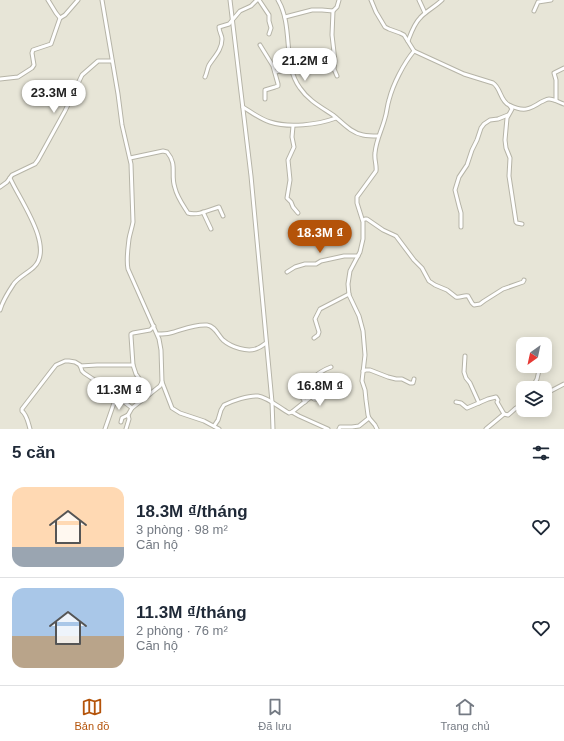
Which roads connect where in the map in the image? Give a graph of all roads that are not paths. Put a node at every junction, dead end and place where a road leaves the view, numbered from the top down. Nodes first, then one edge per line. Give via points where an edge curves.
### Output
1 (48, 0) edge
2 (78, 0) edge
3 (102, 0) edge
4 (230, 0) edge
5 (258, 0) edge
6 (278, 0) edge
7 (339, 0) edge
8 (370, 0) edge
9 (419, 0) edge
10 (442, 0) edge
11 (551, 0) edge
12 (534, 11) dead end
13 (333, 12) junction
14 (425, 13) junction
15 (285, 17) junction
16 (60, 18) junction
17 (232, 20) junction
18 (269, 34) dead end
19 (408, 41) junction
20 (260, 45) dead end
21 (414, 51) junction
22 (112, 61) junction
23 (564, 68) edge
24 (292, 69) junction
25 (275, 72) junction
26 (336, 76) dead end
27 (205, 77) dead end
28 (0, 79) edge
29 (265, 99) dead end
30 (553, 100) junction
31 (564, 104) edge
32 (243, 106) junction
33 (510, 106) junction
34 (508, 115) junction
35 (336, 118) junction
36 (293, 126) junction
37 (378, 136) junction
38 (130, 158) junction
39 (10, 178) junction
40 (0, 187) edge
41 (203, 212) junction
42 (298, 213) dead end
43 (223, 216) dead end
44 (363, 220) junction
45 (522, 224) dead end
46 (461, 227) dead end
47 (211, 229) dead end
48 (358, 256) junction
49 (287, 272) dead end
50 (524, 280) dead end
51 (349, 294) junction
52 (0, 310) edge
53 (154, 326) junction
54 (158, 334) junction
55 (314, 338) dead end
56 (266, 343) junction
57 (465, 356) dead end
58 (134, 365) junction
59 (80, 366) junction
60 (331, 367) dead end
61 (363, 371) junction
62 (414, 378) dead end
63 (162, 382) junction
64 (564, 384) edge
65 (344, 386) dead end
66 (552, 390) edge
67 (150, 394) junction
68 (117, 396) junction
69 (272, 402) junction
70 (305, 402) junction
71 (456, 402) dead end
72 (479, 403) junction
73 (132, 408) junction
74 (516, 408) edge
75 (292, 412) junction
76 (504, 414) junction
77 (128, 415) junction
78 (369, 418) junction
79 (121, 422) dead end
80 (214, 426) junction
81 (30, 429) edge
82 (105, 429) edge
83 (126, 429) edge
84 (219, 429) edge
85 (273, 429) edge
86 (328, 429) edge
87 (339, 429) edge
88 (377, 429) edge
89 (486, 429) edge

1 - 16 street
2 - 16 street
3 - 22 street
4 - 17 street
5 - 17 street via 240,11
5 - 18 street via 269,15
6 - 15 street
7 - 13 street
8 - 19 street via 385,27 402,34
9 - 14 street
10 - 14 street
11 - 12 street via 538,2
13 - 15 street via 312,10
13 - 26 street via 332,35
14 - 19 street via 416,22
15 - 24 street
16 - 28 street via 51,44 32,52 32,68 15,78
17 - 27 street via 229,24 219,27 221,43
17 - 32 street
19 - 21 street
20 - 25 street
21 - 33 street via 464,74 493,83
21 - 37 street via 391,93
22 - 38 street
22 - 39 street via 98,61 84,74 38,160
23 - 30 street via 554,73 556,100
24 - 25 street
24 - 35 street via 301,89
25 - 29 street via 278,86 265,90
30 - 31 street
30 - 33 street via 545,100 526,110
32 - 36 street via 269,122
32 - 56 street
33 - 34 street via 512,109
34 - 45 street via 505,140 510,158 509,176 516,222
34 - 46 street via 484,124 459,177 455,190 461,213
35 - 36 street
35 - 37 street via 359,134
36 - 42 street via 294,147 288,160 290,180 287,198
37 - 44 street via 375,153 377,168 357,200
38 - 41 street via 167,152 174,166 175,189 188,213
38 - 53 street via 133,222 129,238 128,266
39 - 40 street
39 - 52 street via 28,211 40,250 39,261 13,284
41 - 43 street via 220,207
41 - 47 street
44 - 48 street via 362,248
44 - 50 street via 396,236 422,267 431,283 458,298 468,296 474,305
48 - 49 street via 344,256 316,264 305,264
48 - 51 street via 350,271
51 - 55 street via 320,310 315,319 319,332
51 - 61 street via 363,331
53 - 54 street
53 - 58 street via 150,330 131,335
54 - 56 street via 208,325 214,328 224,341 241,349 256,349
54 - 63 street
56 - 69 street
57 - 72 street via 464,372
58 - 59 street
58 - 67 street via 137,377
59 - 68 street via 84,373
59 - 81 street via 73,361 62,362 52,370 25,404 22,411
60 - 70 street via 318,373 304,385 300,394
61 - 62 street via 370,370 410,383 413,383
61 - 78 street via 362,381
63 - 67 street
63 - 80 street via 173,409
64 - 66 street
65 - 70 street via 337,384 318,399 311,398
67 - 73 street
68 - 73 street
68 - 82 street
69 - 75 street via 289,413
69 - 80 street via 258,396 225,404
69 - 85 street
70 - 75 street
71 - 72 street via 467,408
72 - 76 street via 496,397
73 - 77 street
74 - 76 street via 508,415
75 - 86 street
76 - 89 street
77 - 79 street via 122,418
77 - 83 street
78 - 87 street via 359,426
78 - 88 street
80 - 84 street

